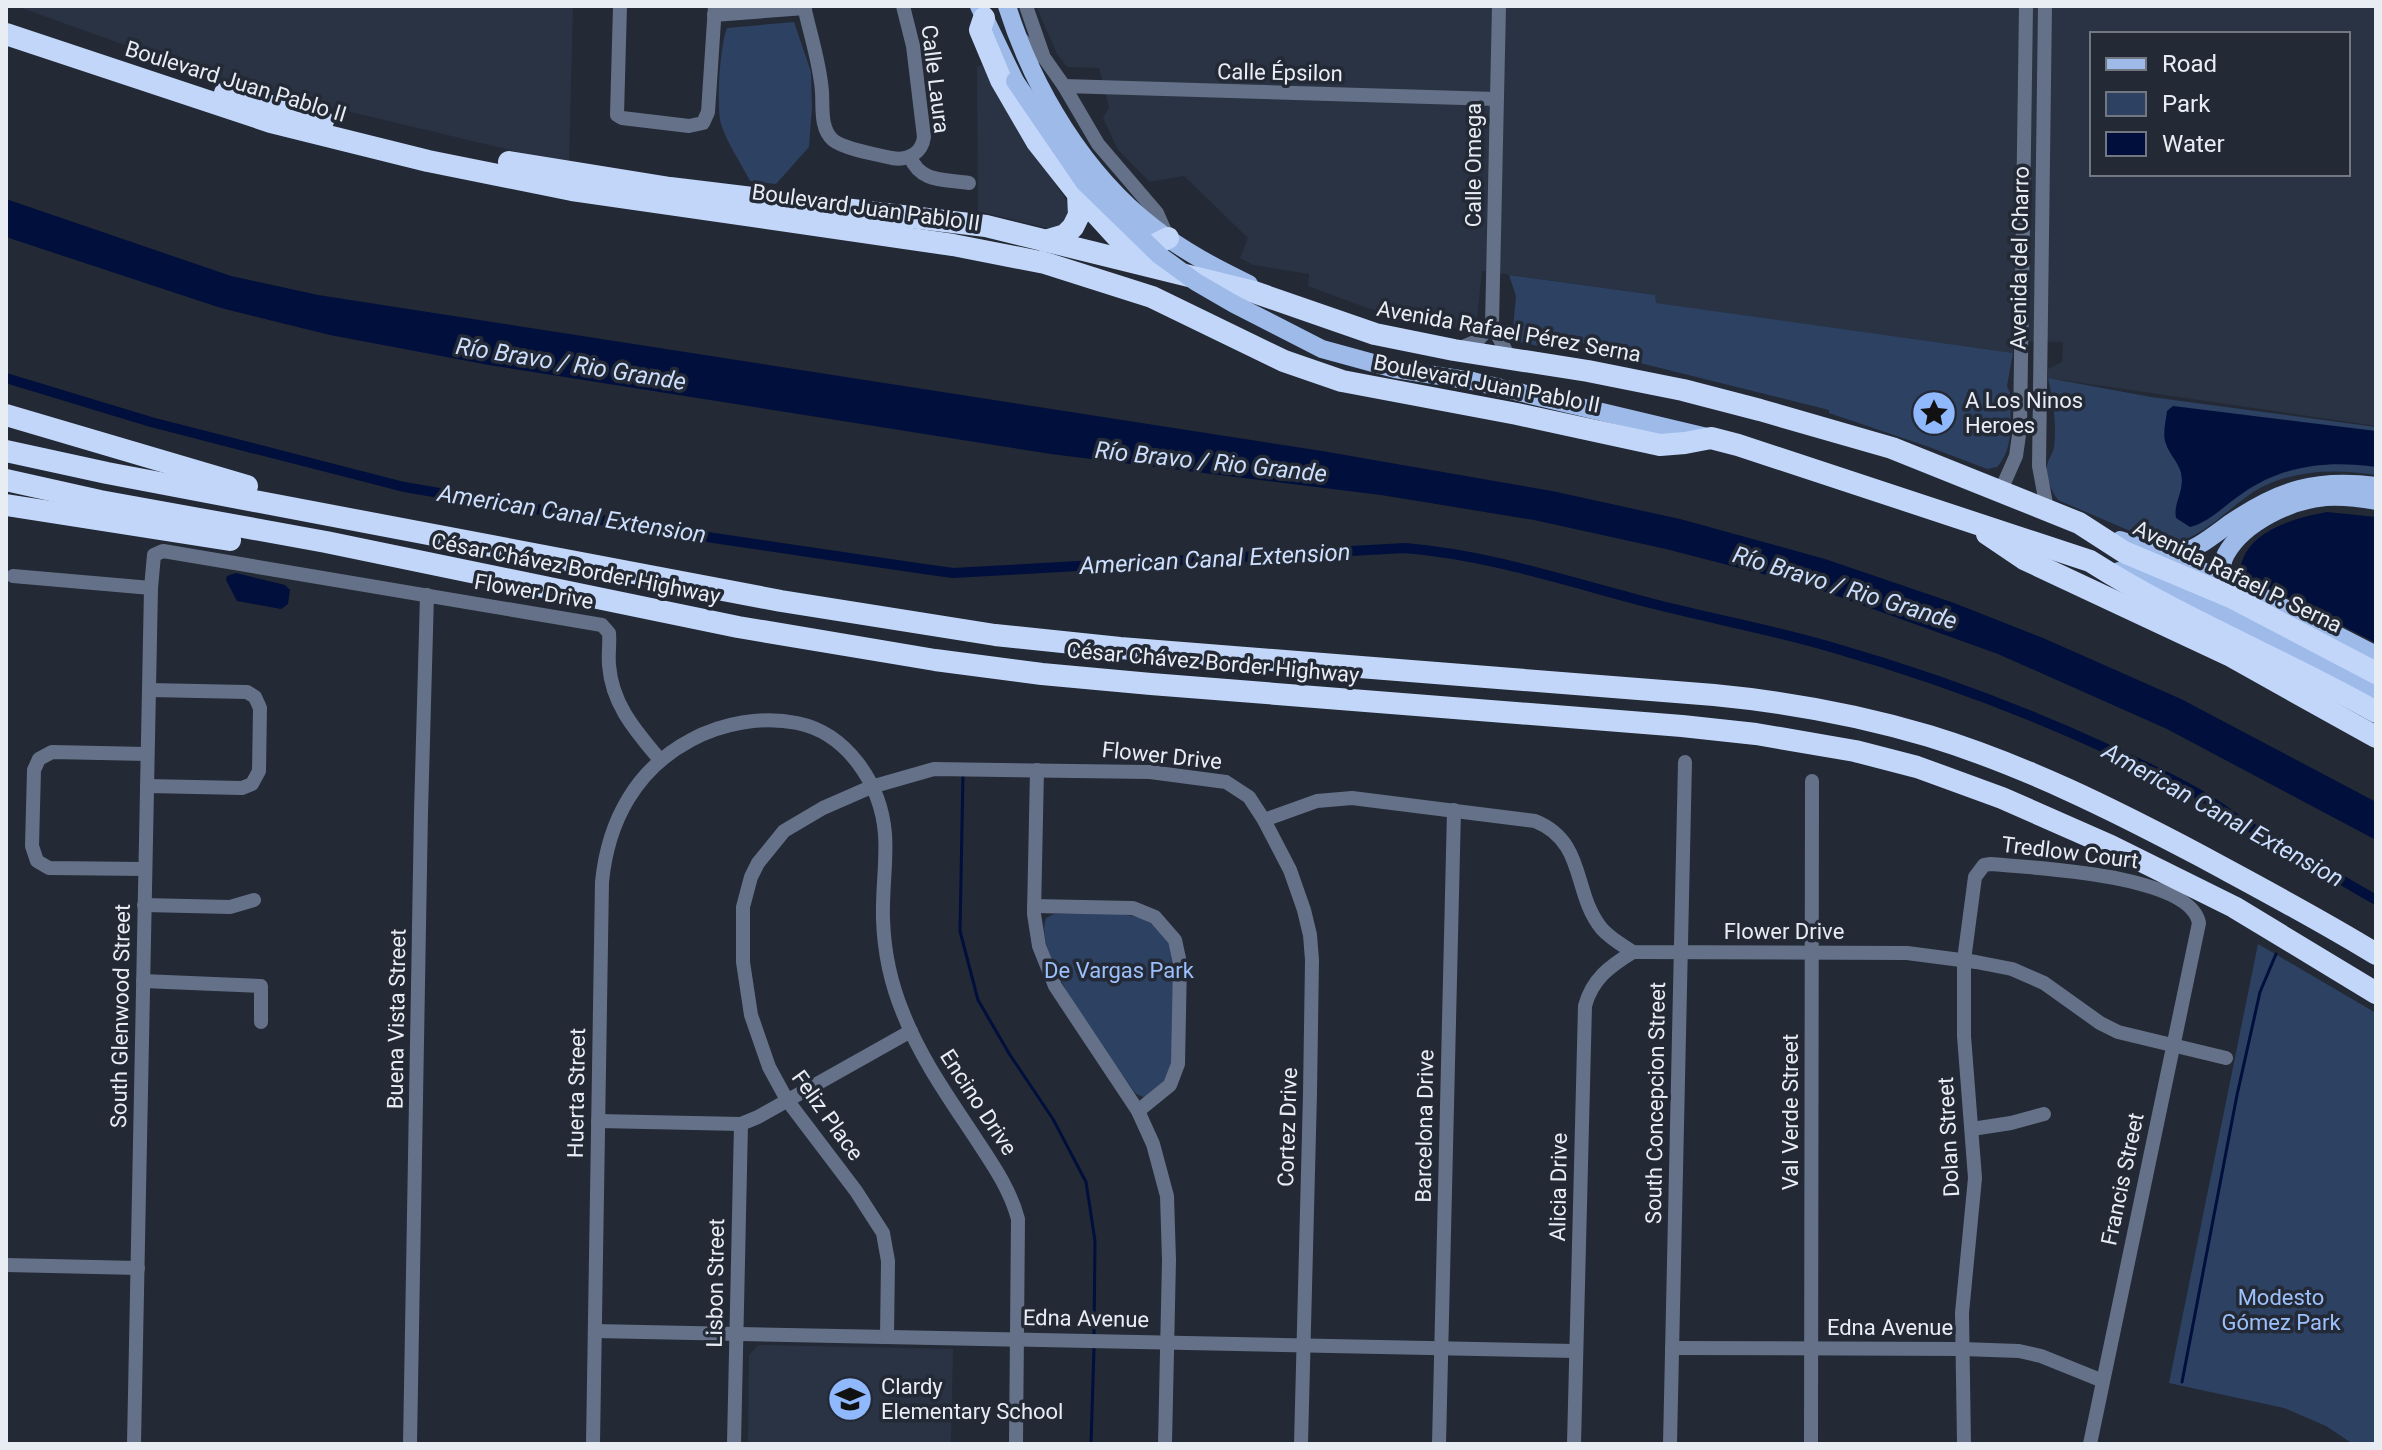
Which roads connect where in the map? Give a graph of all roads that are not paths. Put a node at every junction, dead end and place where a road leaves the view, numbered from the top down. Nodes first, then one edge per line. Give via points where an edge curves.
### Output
1 (620, 6) edge
2 (903, 6) edge
3 (1007, 6) edge
4 (1026, 6) edge
5 (1499, 6) edge
6 (2026, 6) edge
7 (2045, 6) edge
8 (805, 7) edge
9 (714, 10) edge
10 (981, 12) edge
11 (6, 18) edge
12 (6, 34) edge
13 (1019, 36) junction
14 (1045, 59) junction
15 (1064, 86) junction
16 (1496, 99) junction
17 (910, 157) junction
18 (969, 183) dead end
19 (1078, 194) junction
20 (1168, 238) junction
21 (1045, 241) junction
22 (1284, 301) junction
23 (1492, 325) junction
24 (1454, 350) junction
25 (1511, 360) junction
26 (6, 415) edge
27 (1711, 438) junction
28 (6, 451) edge
29 (6, 480) edge
30 (2376, 486) edge
31 (2001, 490) junction
32 (2376, 501) edge
33 (6, 505) edge
34 (2047, 509) junction
35 (1967, 519) junction
36 (2079, 523) junction
37 (418, 532) junction
38 (391, 557) junction
39 (2170, 557) junction
40 (2090, 561) junction
41 (13, 576) dead end
42 (151, 588) junction
43 (2226, 588) junction
44 (427, 595) junction
45 (2376, 655) edge
46 (2376, 673) edge
47 (149, 690) junction
48 (2376, 694) edge
49 (2376, 712) edge
50 (2376, 737) edge
51 (147, 754) junction
52 (660, 760) junction
53 (1685, 762) dead end
54 (1037, 770) junction
55 (1812, 781) dead end
56 (147, 786) junction
57 (871, 787) junction
58 (1454, 810) junction
59 (1264, 820) junction
60 (145, 869) junction
61 (1975, 877) joint
62 (254, 900) dead end
63 (144, 905) junction
64 (1034, 906) junction
65 (2199, 923) joint
66 (1633, 952) junction
67 (1681, 953) junction
68 (1813, 954) junction
69 (2376, 954) edge
70 (1964, 960) junction
71 (143, 981) junction
72 (2376, 993) edge
73 (261, 1022) dead end
74 (911, 1031) junction
75 (2171, 1046) junction
76 (2226, 1058) dead end
77 (787, 1100) junction
78 (1138, 1111) junction
79 (2044, 1114) dead end
80 (598, 1121) junction
81 (741, 1124) junction
82 (1972, 1129) junction
83 (6, 1265) edge
84 (138, 1268) junction
85 (595, 1331) junction
86 (736, 1332) junction
87 (887, 1336) junction
88 (1017, 1339) junction
89 (1167, 1342) junction
90 (1304, 1345) junction
91 (1441, 1348) junction
92 (1672, 1348) junction
93 (1811, 1349) junction
94 (1962, 1349) junction
95 (1576, 1351) junction
96 (2103, 1381) junction
97 (134, 1444) edge
98 (410, 1444) edge
99 (593, 1444) edge
100 (734, 1444) edge
101 (1016, 1444) edge
102 (1165, 1444) edge
103 (1301, 1444) edge
104 (1439, 1444) edge
105 (1574, 1444) edge
106 (1670, 1444) edge
107 (1811, 1444) edge
108 (1964, 1444) edge
109 (2090, 1444) edge

1 - 9 street via 620,118 689,126 703,123 710,105
2 - 17 street, Calle Laura via 924,137 920,150
3 - 13 main road, Avenida Rafael Pérez Serna
4 - 14 street
5 - 16 street, Calle Omega
6 - 31 street, Avenida del Charro via 2020,428 2016,456
7 - 34 street, Avenida del Charro via 2039,466
8 - 9 street
8 - 17 street, Calle Laura via 826,132 850,147
10 - 19 highway via 980,30 1001,80 1037,142
10 - 27 main road, bridge via 1015,81 1084,182 1159,255 1196,282 1322,349
11 - 21 highway, Boulevard Juan Pablo II via 158,73 437,148 624,181 986,226
12 - 27 highway, Boulevard Juan Pablo II via 271,122 428,161 572,190 1045,263 1152,297 1284,361 1342,381 1660,445
13 - 14 street
13 - 20 main road, Avenida Rafael Pérez Serna via 1069,136 1125,203
14 - 15 street
15 - 16 street, Calle Épsilon
15 - 20 street via 1098,144 1157,213
16 - 23 street, Calle Omega
17 - 18 street via 923,176
19 - 20 highway via 1129,250 1140,252
19 - 21 highway via 1079,215 1073,227
20 - 22 main road, Avenida Rafael Pérez Serna
21 - 22 highway, Boulevard Juan Pablo II
22 - 24 highway, Avenida Rafael Pérez Serna via 1375,334
23 - 24 street via 1477,341
23 - 25 street
24 - 25 highway, Avenida Rafael Pérez Serna
25 - 31 highway, Avenida Rafael Pérez Serna via 1615,376 1760,410 1862,438
26 - 37 highway
27 - 35 highway
28 - 37 highway, César Chávez Border Highway
29 - 38 highway, César Chávez Border Highway
30 - 39 main road via 2340,482 2293,489 2252,509 2190,551
31 - 34 highway, Avenida Rafael Pérez Serna
32 - 43 main road via 2308,500 2262,520 2226,555
33 - 38 highway via 305,551
34 - 36 highway, Avenida Rafael Pérez Serna
35 - 40 highway
35 - 50 highway via 2024,559 2229,655
36 - 39 main road
36 - 43 highway, Avenida Rafael P. Serna via 2124,552
37 - 69 highway, César Chávez Border Highway via 795,604 995,635 1714,695 1834,712 1949,742 2081,795
38 - 72 highway, César Chávez Border Highway via 738,627 935,660 1151,684 1682,726 1855,751 1962,783 2066,825 2234,907
39 - 43 main road
40 - 48 main road via 2198,601
40 - 49 highway via 2139,593
41 - 42 street
42 - 44 street, Flower Drive via 154,555 163,551
42 - 47 street, South Glenwood Street
43 - 45 main road via 2311,620
43 - 46 highway, Avenida Rafael P. Serna
44 - 52 street, Flower Drive via 602,625 609,633 616,698
44 - 98 street, Buena Vista Street
47 - 51 street, South Glenwood Street
47 - 56 street via 247,692 258,701 259,774 242,788
51 - 56 street, South Glenwood Street
51 - 60 street via 52,752 39,759 34,770 32,846 37,861 49,868
52 - 57 street via 693,738 727,726 792,722 836,738
52 - 80 street, Huerta Street via 623,807 604,859
53 - 67 street, South Concepcion Street
54 - 57 street, Flower Drive via 934,769
54 - 59 street, Flower Drive via 1150,772 1226,782 1249,797
54 - 64 street
55 - 68 street, Val Verde Street
56 - 60 street, South Glenwood Street
57 - 74 street, Encino Drive via 885,837 888,958
57 - 77 street, Feliz Place via 784,831 758,863 746,892 742,948 751,1015
58 - 59 street via 1339,798
58 - 66 street via 1535,821 1556,831 1570,850 1594,918
58 - 91 street, Barcelona Drive
59 - 90 street, Cortez Drive via 1298,891 1312,960
60 - 63 street, South Glenwood Street
61 - 65 street, Tredlow Court via 1991,864 2127,879 2171,895 2194,910
61 - 70 street, Dolan Street
62 - 63 street via 230,907
63 - 71 street, South Glenwood Street
64 - 78 street via 1039,946 1051,978
64 - 78 street via 1133,908 1155,917 1175,940 1180,963 1178,1064 1170,1085
65 - 75 street, Francis Street
66 - 67 street, Flower Drive
66 - 95 street, Alicia Drive via 1598,978 1585,1006
67 - 68 street, Flower Drive
67 - 92 street, South Concepcion Street
68 - 70 street, Flower Drive via 1907,953
68 - 93 street, Val Verde Street
70 - 75 street, Flower Drive via 2023,973 2118,1032
70 - 82 street, Dolan Street
71 - 73 street via 261,986
71 - 84 street, South Glenwood Street
74 - 77 street
74 - 88 street, Encino Drive via 1014,1203 1020,1231
75 - 76 street, Flower Drive
75 - 96 street, Francis Street
77 - 81 street
77 - 87 street, Feliz Place via 883,1233
78 - 89 street via 1167,1196
79 - 82 street
80 - 81 street
80 - 85 street, Huerta Street
81 - 86 street, Lisbon Street
82 - 94 street, Dolan Street via 1975,1178
83 - 84 street
84 - 97 street, South Glenwood Street
85 - 86 street, Edna Avenue
85 - 99 street, Huerta Street
86 - 87 street, Edna Avenue
86 - 100 street, Lisbon Street
87 - 88 street, Edna Avenue
88 - 89 street, Edna Avenue
88 - 101 street, Encino Drive
89 - 90 street, Edna Avenue
89 - 102 street
90 - 91 street, Edna Avenue
90 - 103 street, Cortez Drive
91 - 95 street, Edna Avenue
91 - 104 street, Barcelona Drive
92 - 93 street, Edna Avenue
92 - 106 street, South Concepcion Street
93 - 94 street, Edna Avenue
93 - 107 street, Val Verde Street
94 - 96 street, Edna Avenue via 2019,1351
94 - 108 street, Dolan Street
95 - 105 street, Alicia Drive
96 - 109 street, Francis Street

